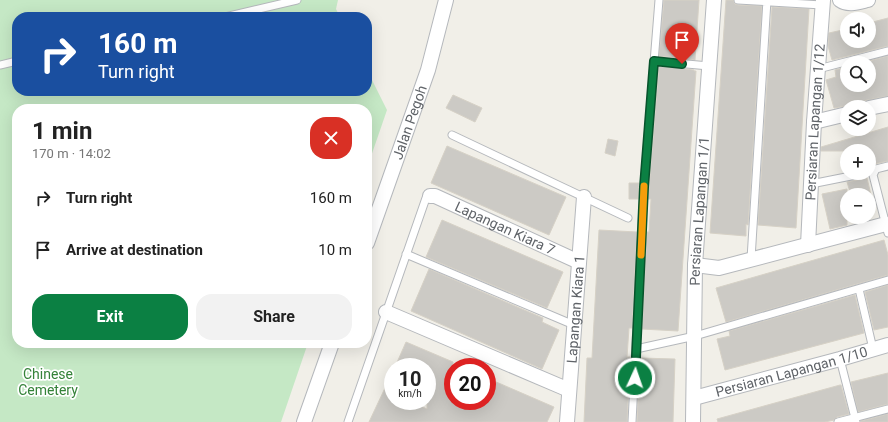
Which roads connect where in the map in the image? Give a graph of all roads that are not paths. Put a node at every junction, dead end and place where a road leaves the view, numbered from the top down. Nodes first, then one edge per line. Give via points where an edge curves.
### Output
1 (297, 0) edge
2 (446, 0) edge
3 (659, 0) edge
4 (714, 0) edge
5 (738, 0) edge
6 (840, 0) edge
7 (868, 0) edge
8 (767, 1) edge
9 (822, 2) edge
10 (246, 12) edge
11 (888, 51) edge
12 (654, 61) junction
13 (12, 62) edge
14 (0, 65) edge
15 (709, 66) junction
16 (818, 69) junction
17 (888, 104) edge
18 (876, 107) edge
19 (840, 116) edge
20 (814, 122) junction
21 (452, 135) dead end
22 (888, 166) edge
23 (876, 169) edge
24 (840, 178) edge
25 (874, 180) edge
26 (811, 184) junction
27 (430, 196) joint
28 (584, 197) junction
29 (628, 218) dead end
30 (372, 229) edge
31 (887, 229) edge
32 (808, 245) junction
33 (406, 254) junction
34 (751, 259) junction
35 (579, 262) junction
36 (695, 266) junction
37 (888, 280) edge
38 (859, 289) junction
39 (386, 312) junction
40 (574, 325) junction
41 (695, 336) junction
42 (888, 345) edge
43 (330, 348) edge
44 (636, 349) junction
45 (873, 349) junction
46 (840, 359) junction
47 (569, 390) junction
48 (694, 398) junction
49 (888, 408) edge
50 (855, 420) edge
51 (304, 422) edge
52 (348, 422) edge
53 (567, 422) edge
54 (632, 422) edge
55 (693, 422) edge
56 (838, 422) edge

1 - 10 lane
2 - 30 street, Jalan Pegoh via 428,70
3 - 12 lane
4 - 15 street, Persiaran Lapangan 1/1
5 - 8 lane
6 - 7 street via 856,3
8 - 9 lane
8 - 34 lane
9 - 16 street, Persiaran Lapangan 1/12
11 - 16 lane
12 - 15 lane
12 - 44 lane via 644,187
13 - 14 lane
15 - 36 street, Persiaran Lapangan 1/1
16 - 20 street, Persiaran Lapangan 1/12
17 - 18 street
19 - 20 street
20 - 26 street, Persiaran Lapangan 1/12
21 - 28 lane
22 - 23 lane
24 - 26 lane
25 - 31 lane
26 - 32 street, Persiaran Lapangan 1/12
27 - 33 lane via 426,198
27 - 35 street, Lapangan Kiara 7 via 435,196
28 - 29 lane
28 - 35 street, Lapangan Kiara 1
31 - 32 street
32 - 34 street
33 - 39 lane
33 - 40 lane
34 - 36 street via 719,268
35 - 40 street, Lapangan Kiara 1
36 - 41 street, Persiaran Lapangan 1/1
37 - 38 lane
38 - 41 lane
38 - 45 lane
39 - 47 street
39 - 52 lane
40 - 47 street, Lapangan Kiara 1
41 - 44 lane
41 - 48 street, Persiaran Lapangan 1/1
42 - 45 street, Persiaran Lapangan 1/10
43 - 51 street
44 - 54 lane
45 - 46 street, Persiaran Lapangan 1/10
46 - 48 street, Persiaran Lapangan 1/10
46 - 50 lane
47 - 53 street, Lapangan Kiara 1
48 - 55 street, Persiaran Lapangan 1/1
49 - 50 lane
50 - 56 lane

